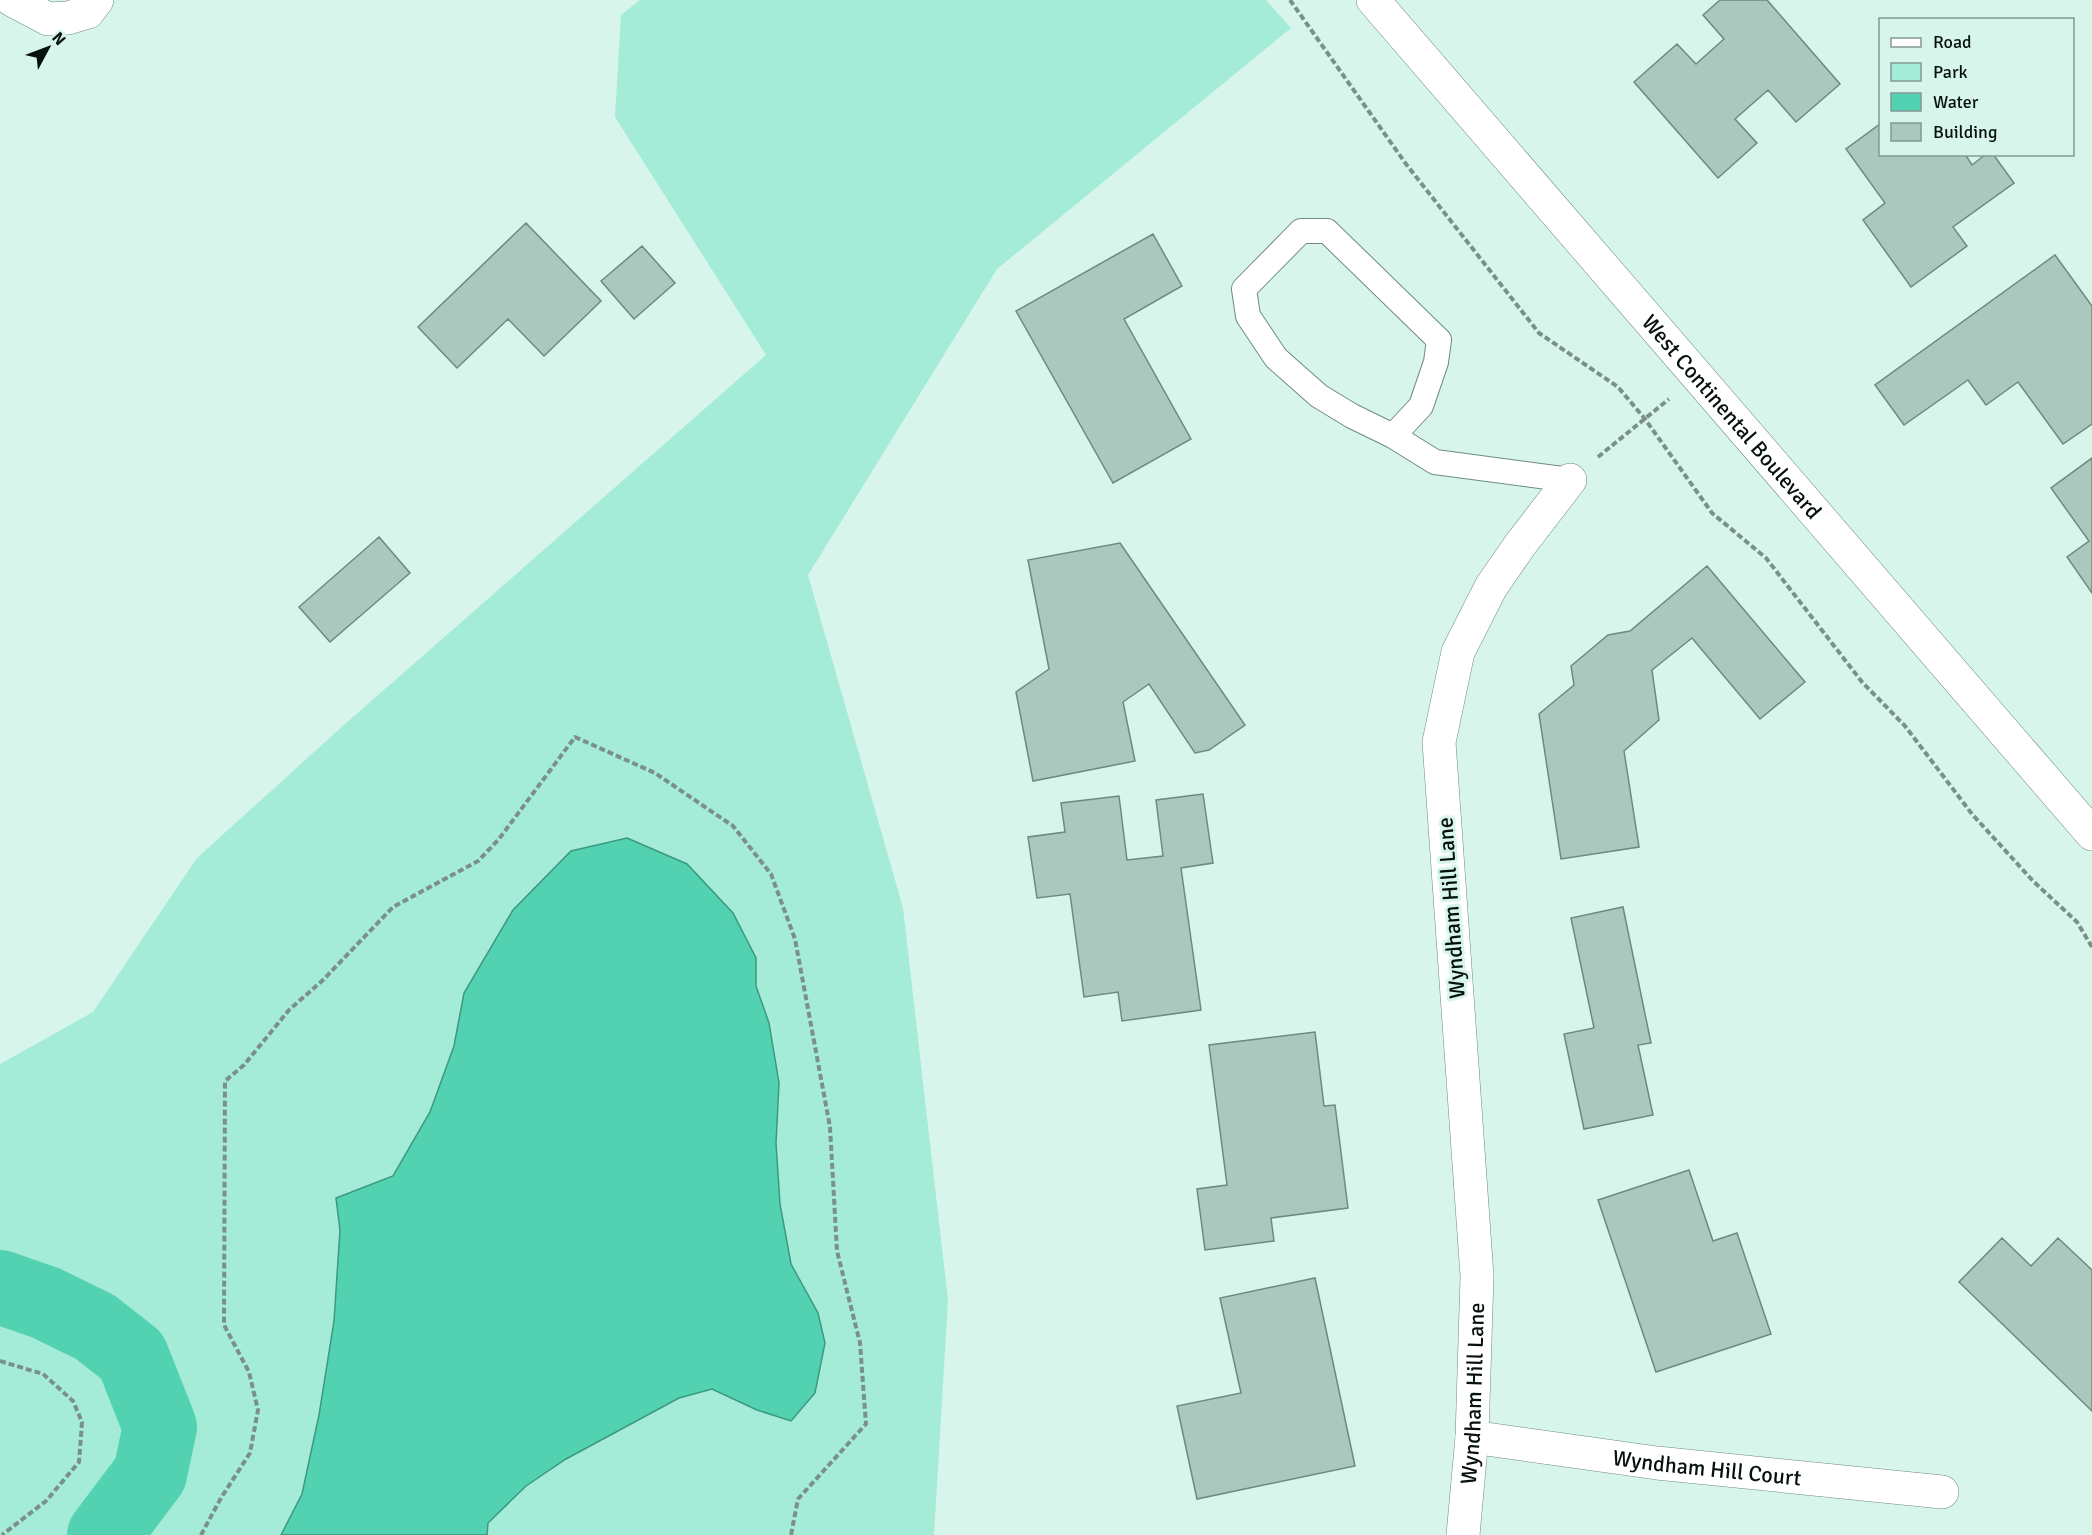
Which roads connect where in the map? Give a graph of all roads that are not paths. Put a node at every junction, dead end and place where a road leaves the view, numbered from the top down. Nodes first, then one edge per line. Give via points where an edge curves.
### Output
1 (12, 0) edge
2 (97, 0) edge
3 (1373, 0) edge
4 (1393, 436) junction
5 (1570, 480) joint
6 (2092, 834) edge
7 (1472, 1437) junction
8 (1942, 1492) dead end
9 (1463, 1535) edge

1 - 2 street via 48,19 88,12
3 - 6 street, West Continental Boulevard
4 - 4 lane via 1319,396 1276,358 1248,316 1244,289 1301,231 1327,231 1439,340 1436,362 1420,406
4 - 5 lane via 1435,462
5 - 7 street, Wyndham Hill Lane via 1491,588 1458,652 1439,742 1477,1276
7 - 8 street, Wyndham Hill Court via 1657,1463
7 - 9 street, Wyndham Hill Lane

